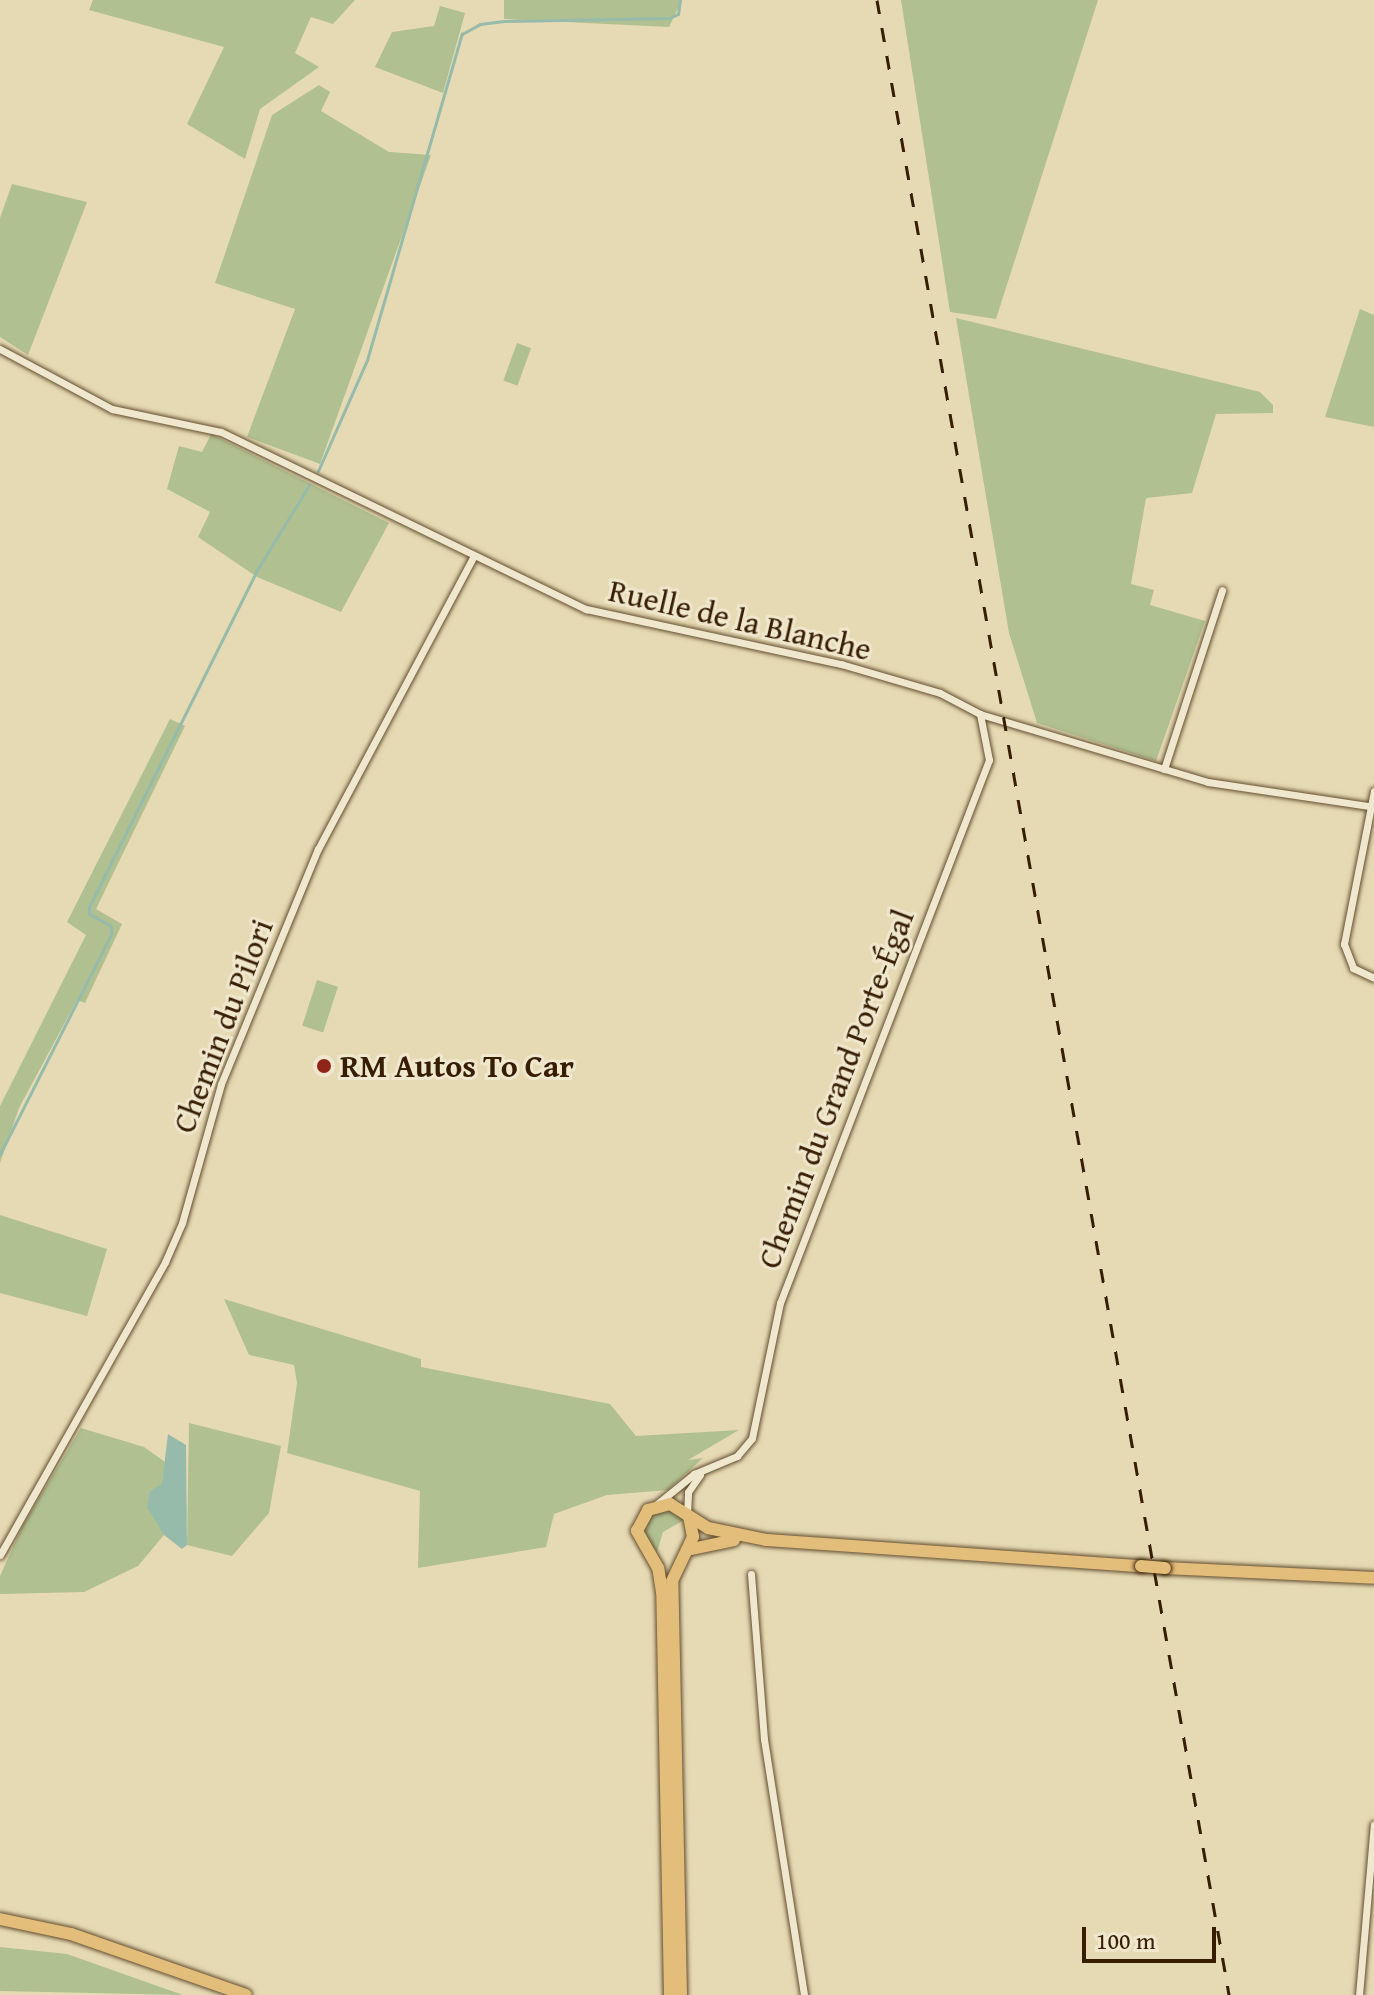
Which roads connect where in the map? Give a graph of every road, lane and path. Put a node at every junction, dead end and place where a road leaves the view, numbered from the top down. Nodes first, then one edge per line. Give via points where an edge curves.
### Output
1 (0, 349) edge
2 (473, 557) junction
3 (1222, 590) dead end
4 (980, 714) junction
5 (1164, 769) junction
6 (1374, 791) edge
7 (1369, 806) junction
8 (1374, 978) edge
9 (711, 1467) junction
10 (654, 1505) junction
11 (688, 1515) junction
12 (766, 1540) junction
13 (685, 1551) junction
14 (0, 1555) edge
15 (650, 1555) junction
16 (751, 1574) dead end
17 (1374, 1578) edge
18 (1374, 1825) edge
19 (0, 1919) edge
20 (246, 1995) edge
21 (670, 1995) edge
22 (681, 1995) edge
23 (804, 1995) edge
24 (1359, 1995) edge

1 - 2 street, Ruelle de la Blanche via 112,409 201,425
2 - 4 street, Ruelle de la Blanche via 586,609 841,664 940,693
2 - 14 street, Chemin du Pilori via 318,849 221,1084 182,1223 165,1262
3 - 5 street
4 - 5 street, Ruelle de la Blanche
4 - 9 street, Chemin du Grand Porte-Égal via 989,760 780,1303 752,1438 737,1456
5 - 7 street, Ruelle de la Blanche via 1243,790
6 - 7 street
7 - 8 street via 1344,948 1353,968
9 - 10 street, Chemin du Grand Porte-Égal
9 - 11 street, Chemin du Grand Porte-Égal via 689,1488
10 - 11 main road via 670,1504
10 - 15 main road via 642,1516 637,1531
11 - 12 main road via 716,1531
11 - 13 main road via 693,1534
12 - 13 main road via 709,1541
12 - 17 main road, bridge
13 - 15 main road via 667,1559
13 - 22 main road via 672,1581
15 - 21 main road via 662,1592
16 - 23 street via 764,1739
18 - 24 street
19 - 20 main road via 71,1934

